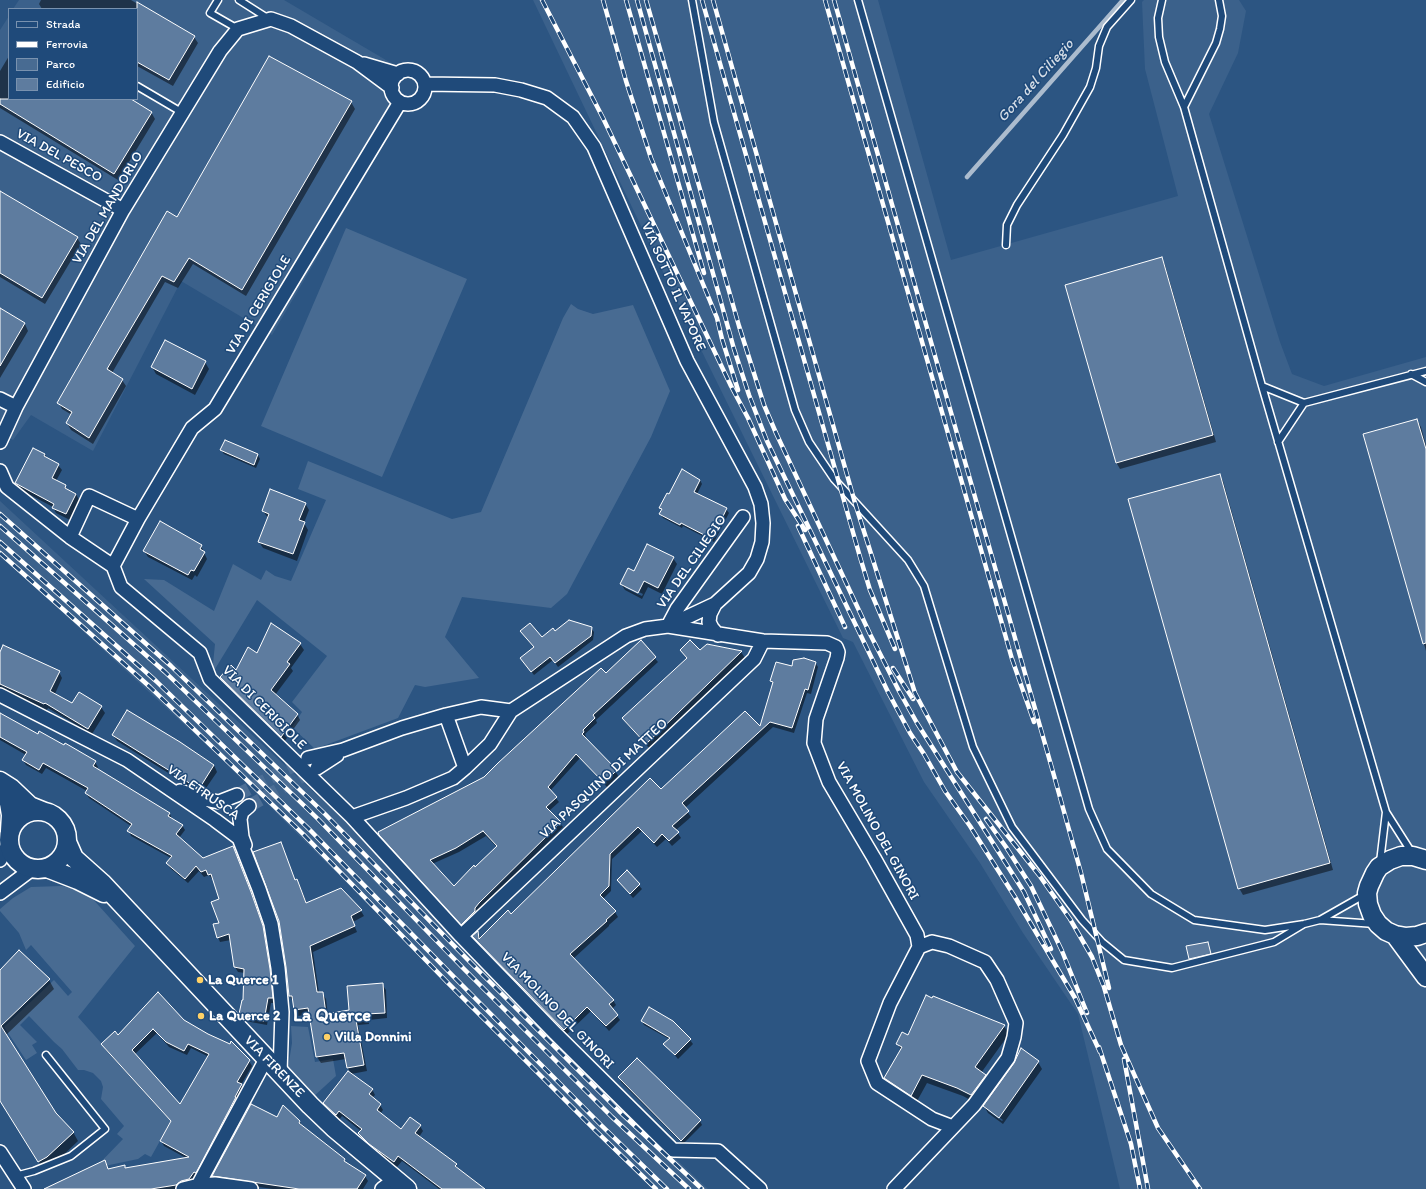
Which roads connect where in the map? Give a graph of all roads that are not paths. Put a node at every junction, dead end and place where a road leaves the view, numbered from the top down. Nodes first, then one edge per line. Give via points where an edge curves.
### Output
1 (218, 0) edge
2 (239, 0) edge
3 (692, 0) edge
4 (858, 0) edge
5 (1131, 0) edge
6 (1162, 0) edge
7 (1219, 0) edge
8 (271, 20) junction
9 (238, 30) junction
10 (357, 62) junction
11 (398, 74) junction
12 (425, 84) junction
13 (138, 87) edge
14 (392, 88) junction
15 (400, 102) junction
16 (1184, 107) junction
17 (183, 113) junction
18 (0, 142) edge
19 (123, 210) junction
20 (1006, 245) dead end
21 (1426, 371) edge
22 (1410, 374) junction
23 (1426, 382) edge
24 (1262, 386) junction
25 (0, 399) edge
26 (1304, 403) junction
27 (16, 407) junction
28 (0, 442) edge
29 (1278, 442) junction
30 (0, 471) edge
31 (743, 517) dead end
32 (138, 519) junction
33 (70, 537) junction
34 (113, 566) junction
35 (715, 604) junction
36 (668, 626) junction
37 (718, 635) junction
38 (763, 641) junction
39 (0, 695) edge
40 (510, 711) junction
41 (446, 714) junction
42 (344, 750) junction
43 (308, 758) tunnel mouth
44 (317, 768) tunnel mouth
45 (465, 768) junction
46 (0, 781) edge
47 (159, 782) junction
48 (0, 785) edge
49 (237, 796) tunnel mouth
50 (249, 806) tunnel mouth
51 (1386, 812) junction
52 (50, 814) junction
53 (352, 817) junction
54 (9, 837) junction
55 (67, 842) junction
56 (1420, 858) edge
57 (0, 860) edge
58 (1380, 867) junction
59 (39, 868) junction
60 (259, 889) junction
61 (0, 893) edge
62 (1367, 893) junction
63 (117, 900) junction
64 (1320, 920) junction
65 (1304, 924) junction
66 (1378, 924) junction
67 (1426, 932) edge
68 (1395, 935) junction
69 (461, 936) junction
70 (919, 947) junction
71 (1426, 977) edge
72 (46, 1055) dead end
73 (266, 1059) junction
74 (280, 1072) junction
75 (953, 1127) junction
76 (0, 1152) edge
77 (15, 1176) junction
78 (396, 1186) edge
79 (197, 1187) edge
80 (24, 1189) edge
81 (183, 1189) edge
82 (251, 1189) edge
83 (760, 1189) edge
84 (894, 1189) edge

1 - 9 lane via 210,13
2 - 8 lane
3 - 65 lane via 714,122 795,410 809,442 834,479 908,560 924,586 973,747 1012,827 1082,920 1102,942 1124,960 1172,968 1274,942
4 - 65 lane via 1089,809 1107,849 1151,894 1194,920 1265,930
5 - 20 lane via 1107,27 1099,46 1090,87 1007,224
6 - 16 lane via 1158,18 1159,37 1165,62
7 - 16 lane via 1222,16 1216,43
8 - 9 street
8 - 10 street via 291,26
9 - 17 street, VIA DEL MANDORLO via 220,52
10 - 11 street
10 - 14 street
11 - 12 street via 413,71 418,73
11 - 14 street via 394,78
12 - 15 street via 424,95 418,101 413,104
12 - 35 street, VIA SOTTO IL VAPORE via 495,85 547,98 573,117 594,147 687,361 755,487 761,504 762,542 757,559 749,574
13 - 17 lane
14 - 15 street
15 - 32 street, VIA DI CERIGIOLE via 215,409 192,428
16 - 24 lane
17 - 19 street, VIA DEL MANDORLO
18 - 19 street, VIA DEL PESCO
19 - 27 street, VIA DEL MANDORLO
21 - 22 lane
22 - 23 lane
22 - 26 lane
24 - 26 lane
24 - 29 lane
25 - 27 street
26 - 29 lane
27 - 28 street, VIA DEL MANDORLO
29 - 51 lane
30 - 33 street via 7,488
31 - 36 street, VIA DEL CILIEGIO via 677,609
32 - 33 street via 89,496
32 - 34 street, VIA DI CERIGIOLE
33 - 34 street
34 - 53 street, VIA DI CERIGIOLE via 121,586 200,653 210,679
35 - 36 street, VIA SOTTO IL VAPORE
35 - 37 street via 709,622
36 - 37 street
36 - 40 street via 645,629 626,636
37 - 38 street
38 - 69 street, VIA PASQUINO DI MATTEO via 754,659
38 - 70 street, VIA MOLINO DEL GINORI via 827,643 836,647 838,652 816,719 814,743 829,782 917,935
39 - 47 street, VIA ETRUSCA via 127,760
40 - 41 street via 481,707
40 - 45 street via 490,744
41 - 42 street
41 - 45 street
42 - 43 street
42 - 44 street
45 - 53 street via 453,778
46 - 52 main road, VIA FIRENZE via 30,806
47 - 49 street via 184,793 219,802
47 - 60 street, VIA ETRUSCA via 239,838
48 - 54 main road, VIA FIRENZE via 11,815
50 - 60 street via 242,812 240,819 242,837
51 - 56 lane
51 - 58 lane
52 - 54 main road via 31,812 22,816 15,823
52 - 55 main road, VIA FIRENZE via 63,826
53 - 69 street, VIA MOLINO DEL GINORI
54 - 57 street
54 - 59 main road, VIA FIRENZE via 11,852 16,860 23,866
55 - 59 main road via 61,858 54,864
55 - 63 main road, VIA FIRENZE via 74,858
56 - 58 main road via 1401,856
58 - 62 main road via 1371,879
59 - 61 street
59 - 63 main road, VIA FIRENZE via 78,880
60 - 74 street, VIA ETRUSCA via 271,924 278,968 282,1012
62 - 64 lane
62 - 66 main road via 1368,904
63 - 73 main road, VIA FIRENZE
64 - 65 lane
64 - 66 lane
66 - 68 main road
67 - 68 main road via 1417,936
68 - 71 main road
69 - 83 street, VIA MOLINO DEL GINORI via 672,1150 718,1151
70 - 75 street via 890,1003 868,1061 877,1083 932,1118
70 - 75 street via 932,942 949,946 985,962 997,980 1016,1023 1008,1058 974,1105
72 - 77 lane via 105,1129 71,1156
73 - 74 main road, VIA FIRENZE
73 - 79 street
74 - 78 main road, VIA FIRENZE via 334,1128
75 - 84 street
76 - 77 street
77 - 80 street
79 - 81 street
79 - 82 street via 215,1184

